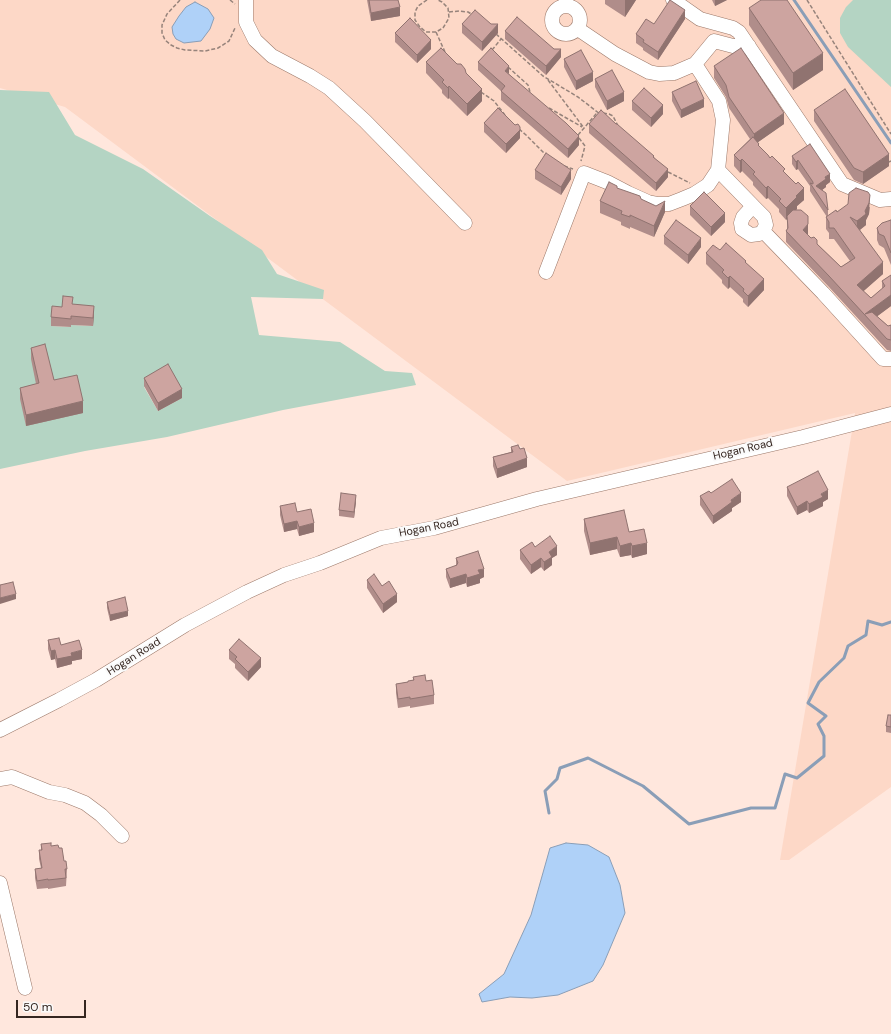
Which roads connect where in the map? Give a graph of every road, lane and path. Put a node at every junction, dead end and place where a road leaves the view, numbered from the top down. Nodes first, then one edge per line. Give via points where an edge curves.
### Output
1 (180, 0) edge
2 (230, 0) edge
3 (246, 0) edge
4 (427, 0) edge
5 (438, 0) edge
6 (673, 0) edge
7 (807, 0) edge
8 (234, 10) dead end
9 (449, 12) junction
10 (478, 18) edge
11 (711, 22) junction
12 (235, 23) dead end
13 (578, 29) dead end
14 (436, 32) junction
15 (495, 33) edge
16 (501, 39) junction
17 (714, 41) junction
18 (749, 46) junction
19 (490, 51) edge
20 (446, 54) edge
21 (505, 64) edge
22 (695, 64) junction
23 (546, 78) junction
24 (480, 91) edge
25 (531, 95) edge
26 (551, 114) edge
27 (599, 114) junction
28 (604, 118) edge
29 (508, 119) edge
30 (516, 126) edge
31 (584, 128) junction
32 (618, 130) edge
33 (891, 134) edge
34 (551, 159) edge
35 (563, 166) edge
36 (718, 170) junction
37 (581, 172) junction
38 (667, 172) edge
39 (703, 189) junction
40 (891, 199) edge
41 (753, 206) junction
42 (465, 222) dead end
43 (763, 231) junction
44 (546, 272) dead end
45 (891, 359) edge
46 (891, 414) edge
47 (0, 730) edge
48 (0, 779) edge
49 (122, 836) dead end
50 (0, 883) edge
51 (25, 988) dead end

1 - 12 path via 167,14 162,25 165,40 177,48 205,51 223,46 235,30
2 - 8 path via 234,4
3 - 42 street via 246,22 255,40 272,56 329,88
4 - 14 path via 418,6 415,16 417,24 427,31
5 - 9 path
6 - 11 street via 700,19
7 - 33 path
9 - 10 path via 468,12
9 - 14 path via 446,25
11 - 17 street
11 - 18 street via 733,28
13 - 22 street via 615,54 649,72 674,73
14 - 20 path
15 - 16 path
16 - 19 path
16 - 23 path
17 - 18 street via 733,46
17 - 22 street
18 - 40 street via 842,184 880,200
21 - 25 path via 528,85
22 - 36 street via 722,110
23 - 27 path via 578,97
23 - 31 path
24 - 29 path via 494,101
26 - 31 path via 546,108
27 - 28 path
27 - 31 path via 596,114
27 - 32 path via 614,116
30 - 34 path
31 - 37 path via 577,136 585,146
35 - 37 path
36 - 39 street
36 - 41 street
37 - 39 street via 658,204 669,204
37 - 44 street
38 - 39 path
41 - 43 street via 765,219
41 - 43 street via 743,217 742,229 751,235
43 - 45 street via 883,359
46 - 47 street, Hogan Road via 804,437 537,499 434,528 381,538 247,592 185,625 103,676
48 - 49 street via 12,777 84,803 101,815
50 - 51 street

